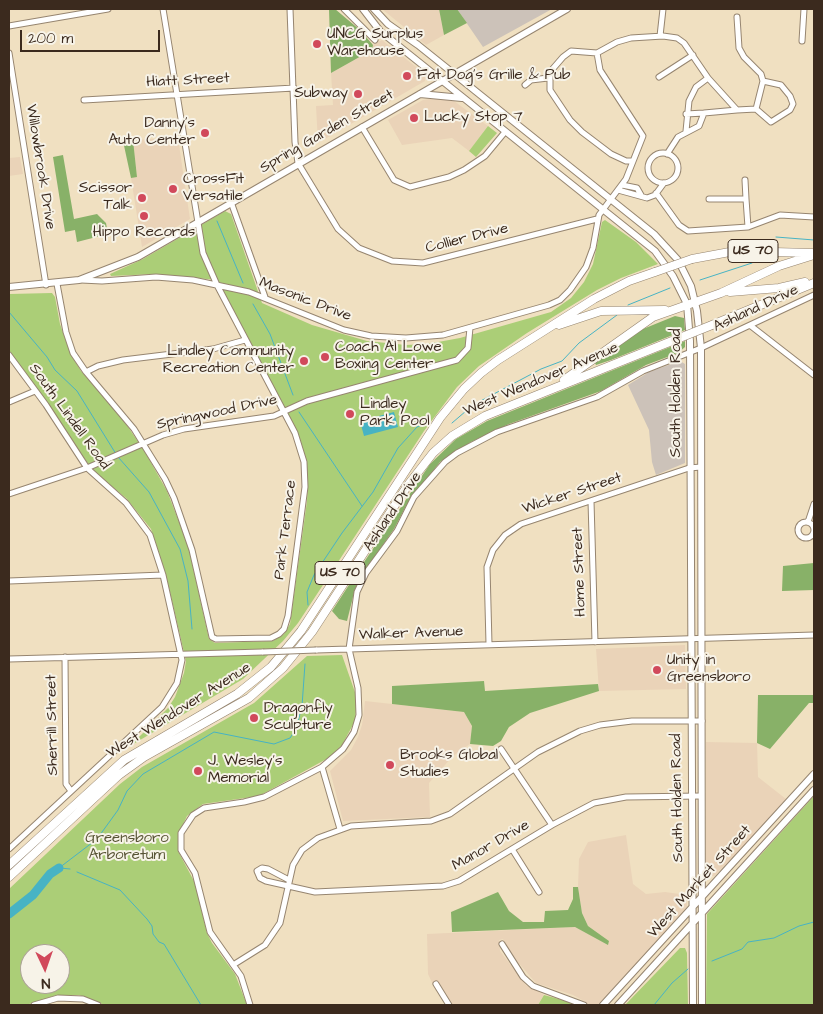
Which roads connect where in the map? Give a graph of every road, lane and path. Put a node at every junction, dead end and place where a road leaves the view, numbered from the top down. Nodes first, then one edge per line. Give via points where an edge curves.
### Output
1 (108, 9) edge
2 (163, 9) edge
3 (290, 9) edge
4 (344, 9) edge
5 (363, 9) edge
6 (374, 9) edge
7 (567, 9) edge
8 (663, 9) edge
9 (804, 9) edge
10 (737, 17) dead end
11 (9, 26) edge
12 (660, 36) junction
13 (375, 40) dead end
14 (802, 41) dead end
15 (9, 53) edge
16 (597, 53) junction
17 (693, 55) junction
18 (453, 75) junction
19 (659, 76) dead end
20 (548, 78) junction
21 (708, 78) junction
22 (443, 81) junction
23 (763, 81) junction
24 (525, 85) dead end
25 (294, 88) junction
26 (176, 93) junction
27 (419, 94) junction
28 (463, 98) junction
29 (84, 100) dead end
30 (756, 109) junction
31 (737, 110) junction
32 (704, 113) junction
33 (686, 114) junction
34 (362, 127) junction
35 (686, 131) junction
36 (505, 132) junction
37 (667, 154) junction
38 (633, 161) junction
39 (298, 163) junction
40 (745, 180) dead end
41 (664, 182) junction
42 (622, 184) junction
43 (618, 190) junction
44 (638, 192) junction
45 (656, 193) junction
46 (610, 199) junction
47 (709, 199) dead end
48 (746, 200) junction
49 (231, 202) junction
50 (602, 208) junction
51 (814, 217) edge
52 (597, 219) junction
53 (198, 222) junction
54 (748, 227) junction
55 (814, 254) edge
56 (79, 280) junction
57 (814, 281) edge
58 (57, 284) junction
59 (46, 285) junction
60 (217, 285) junction
61 (9, 287) edge
62 (721, 293) junction
63 (814, 295) edge
64 (265, 298) junction
65 (695, 301) junction
66 (686, 304) junction
67 (667, 310) junction
68 (751, 326) junction
69 (470, 328) junction
70 (548, 328) junction
71 (245, 340) junction
72 (701, 348) junction
73 (689, 353) junction
74 (9, 355) edge
75 (86, 372) junction
76 (814, 375) edge
77 (552, 389) junction
78 (35, 391) junction
79 (9, 402) edge
80 (283, 413) junction
81 (143, 442) junction
82 (701, 467) junction
83 (87, 468) junction
84 (689, 468) junction
85 (9, 494) edge
86 (590, 501) junction
87 (814, 504) edge
88 (808, 522) dead end
89 (163, 575) junction
90 (9, 581) edge
91 (814, 635) edge
92 (690, 639) junction
93 (703, 639) junction
94 (595, 642) junction
95 (489, 644) junction
96 (349, 649) junction
97 (181, 653) junction
98 (65, 657) junction
99 (9, 659) edge
100 (690, 722) junction
101 (702, 722) junction
102 (501, 750) dead end
103 (322, 767) junction
104 (515, 769) junction
105 (814, 774) edge
106 (814, 790) edge
107 (72, 791) junction
108 (701, 796) junction
109 (691, 797) junction
110 (552, 825) junction
111 (340, 829) junction
112 (9, 849) edge
113 (512, 849) junction
114 (9, 865) edge
115 (9, 877) edge
116 (289, 880) junction
117 (288, 888) junction
118 (539, 892) dead end
119 (702, 898) junction
120 (692, 909) junction
121 (702, 912) junction
122 (691, 924) junction
123 (502, 944) dead end
124 (233, 965) junction
125 (436, 984) dead end
126 (34, 1005) edge
127 (98, 1005) edge
128 (250, 1005) edge
129 (449, 1005) edge
130 (584, 1005) edge
131 (603, 1005) edge
132 (618, 1005) edge
133 (693, 1005) edge
134 (702, 1005) edge

1 - 11 street
2 - 26 street, Park Terrace
3 - 25 street
4 - 13 street
5 - 22 main road, South Holden Road via 380,31
6 - 18 main road, South Holden Road via 388,24
7 - 18 main road, Spring Garden Street
8 - 12 street
9 - 14 street
10 - 23 street via 739,48
12 - 16 street via 622,40
12 - 17 street via 682,41
15 - 59 street, Willowbrook Drive
16 - 20 street via 571,51 553,66
16 - 38 street, Masonic Drive via 600,70 643,136
17 - 19 street
17 - 21 street
18 - 22 main road, Spring Garden Street
18 - 46 main road, South Holden Road
20 - 24 street via 531,80
20 - 38 street via 553,97 582,132 611,154
21 - 31 street
21 - 33 street via 692,94
22 - 27 main road, Spring Garden Street
22 - 28 main road, South Holden Road
23 - 30 street
23 - 30 street via 784,88 792,100 792,107 771,122
25 - 26 street, Hiatt Street
25 - 39 street
26 - 29 street, Hiatt Street
26 - 53 street, Park Terrace
27 - 28 main road
27 - 34 main road, Spring Garden Street
28 - 36 main road, South Holden Road
30 - 31 street
31 - 32 street
32 - 33 street
32 - 35 street via 699,126
33 - 35 street
34 - 36 street via 394,180 410,187 464,170 485,156
34 - 39 main road, Spring Garden Street
35 - 37 street
36 - 50 main road, South Holden Road
37 - 41 street via 676,160 678,171 672,180
37 - 41 street via 654,156 648,165 650,176
38 - 42 street, Masonic Drive
39 - 49 main road, Spring Garden Street
39 - 52 street, Collier Drive via 326,213 348,240 372,254 392,260 423,263 441,260
40 - 48 street
41 - 45 street
42 - 43 street, Masonic Drive
42 - 44 street
43 - 44 street
43 - 46 street, Masonic Drive
44 - 45 street via 647,198
45 - 54 street via 679,226 688,231
46 - 50 street, Masonic Drive
46 - 65 main road, South Holden Road via 671,252 688,278
47 - 48 street
48 - 54 street
49 - 53 main road, Spring Garden Street
49 - 64 street
50 - 52 street, Masonic Drive
50 - 66 main road, South Holden Road via 662,259
51 - 54 street via 780,215
52 - 69 street, Masonic Drive via 586,268 560,300
53 - 56 main road, Spring Garden Street via 138,257
53 - 60 street, Park Terrace via 203,252
55 - 62 highway
55 - 70 highway, West Wendover Avenue / US 70, bridge via 736,251 692,259 600,296
56 - 58 main road, Spring Garden Street
56 - 60 street, Masonic Drive via 156,277
57 - 62 highway via 780,288
57 - 77 highway, West Wendover Avenue / US 70, bridge
58 - 59 main road, Spring Garden Street
58 - 75 street via 66,332 73,353
59 - 61 main road, Spring Garden Street
60 - 64 street, Masonic Drive
60 - 71 street, Park Terrace
62 - 65 highway
63 - 68 street, Ashland Drive
64 - 69 street, Masonic Drive via 322,323 371,336 425,338
65 - 66 highway
65 - 72 main road, South Holden Road
66 - 67 highway
66 - 73 main road, South Holden Road via 690,326
67 - 70 highway via 601,311
67 - 77 highway via 637,327
68 - 72 street, Ashland Drive
68 - 76 street
69 - 80 street, Springwood Drive via 468,348 457,360 310,400
70 - 114 highway, West Wendover Avenue / US 70 via 498,360 453,402 301,631 271,667 237,694 124,760
71 - 75 street via 213,349 123,360
71 - 80 street, Park Terrace
72 - 73 street, Ashland Drive
72 - 82 main road, South Holden Road
73 - 84 main road, South Holden Road
73 - 96 street, Ashland Drive via 643,371 597,397 497,432 457,452 445,462 414,498 390,542 366,573 357,592
74 - 78 street, South Lindell Road
75 - 81 street
77 - 115 highway, West Wendover Avenue / US 70 via 480,419 443,443 408,485 312,632 283,668 249,698 125,770
78 - 79 street
78 - 83 street, South Lindell Road
80 - 81 street, Springwood Drive via 184,429
80 - 81 street, Park Terrace via 299,445 304,462 305,487 286,623 279,634 271,638 212,637 186,530 165,479
81 - 83 street, Springwood Drive
82 - 84 street, Wicker Street
82 - 93 main road, South Holden Road
83 - 85 street, Springwood Drive
83 - 89 street, South Lindell Road via 141,521 150,535
84 - 86 street, Wicker Street
84 - 92 main road, South Holden Road
86 - 94 street, Home Street
86 - 95 street, Wicker Street via 521,524 499,541 489,558 486,577
87 - 88 street
89 - 90 street
89 - 97 street, South Lindell Road
91 - 93 street, Walker Avenue
92 - 93 street, Walker Avenue
92 - 94 street, Walker Avenue
92 - 100 main road, South Holden Road
93 - 101 main road, South Holden Road
94 - 95 street, Walker Avenue
95 - 96 street, Walker Avenue
96 - 97 street, Walker Avenue, bridge
96 - 103 street, Ashland Drive via 358,688 359,715 354,732 343,749
97 - 98 street, Walker Avenue
97 - 107 street, South Lindell Road via 180,672 169,699
98 - 99 street, Walker Avenue
98 - 107 street, Sherrill Street via 66,784
100 - 101 street
100 - 104 street via 624,721 600,725 559,740
100 - 109 main road, South Holden Road
101 - 108 main road, South Holden Road
102 - 104 street
103 - 111 street
103 - 124 street, Ashland Drive via 258,799 204,808 183,827 181,850 195,873 210,932
104 - 110 street
104 - 111 street via 441,818
105 - 119 main road, West Market Street
106 - 121 main road, West Market Street
107 - 112 street, South Lindell Road
108 - 109 street, Manor Drive
108 - 119 main road, South Holden Road
109 - 110 street, Manor Drive via 613,798 594,803
109 - 120 main road, South Holden Road
110 - 113 street, Manor Drive
111 - 116 street via 318,838 302,850
113 - 117 street, Manor Drive via 459,881 443,886 340,892
113 - 118 street
116 - 117 street
116 - 117 street, Manor Drive via 268,869 257,871 260,878
117 - 124 street via 280,923 265,945
119 - 120 main road, West Market Street
119 - 121 main road, South Holden Road
120 - 122 main road, South Holden Road
120 - 131 main road, West Market Street
121 - 122 main road, West Market Street
121 - 134 main road, South Holden Road
122 - 132 main road, West Market Street
122 - 133 main road, South Holden Road
123 - 130 street via 523,977 533,986
124 - 128 street, Ashland Drive via 246,989
125 - 129 street
126 - 127 street via 58,998 82,999

